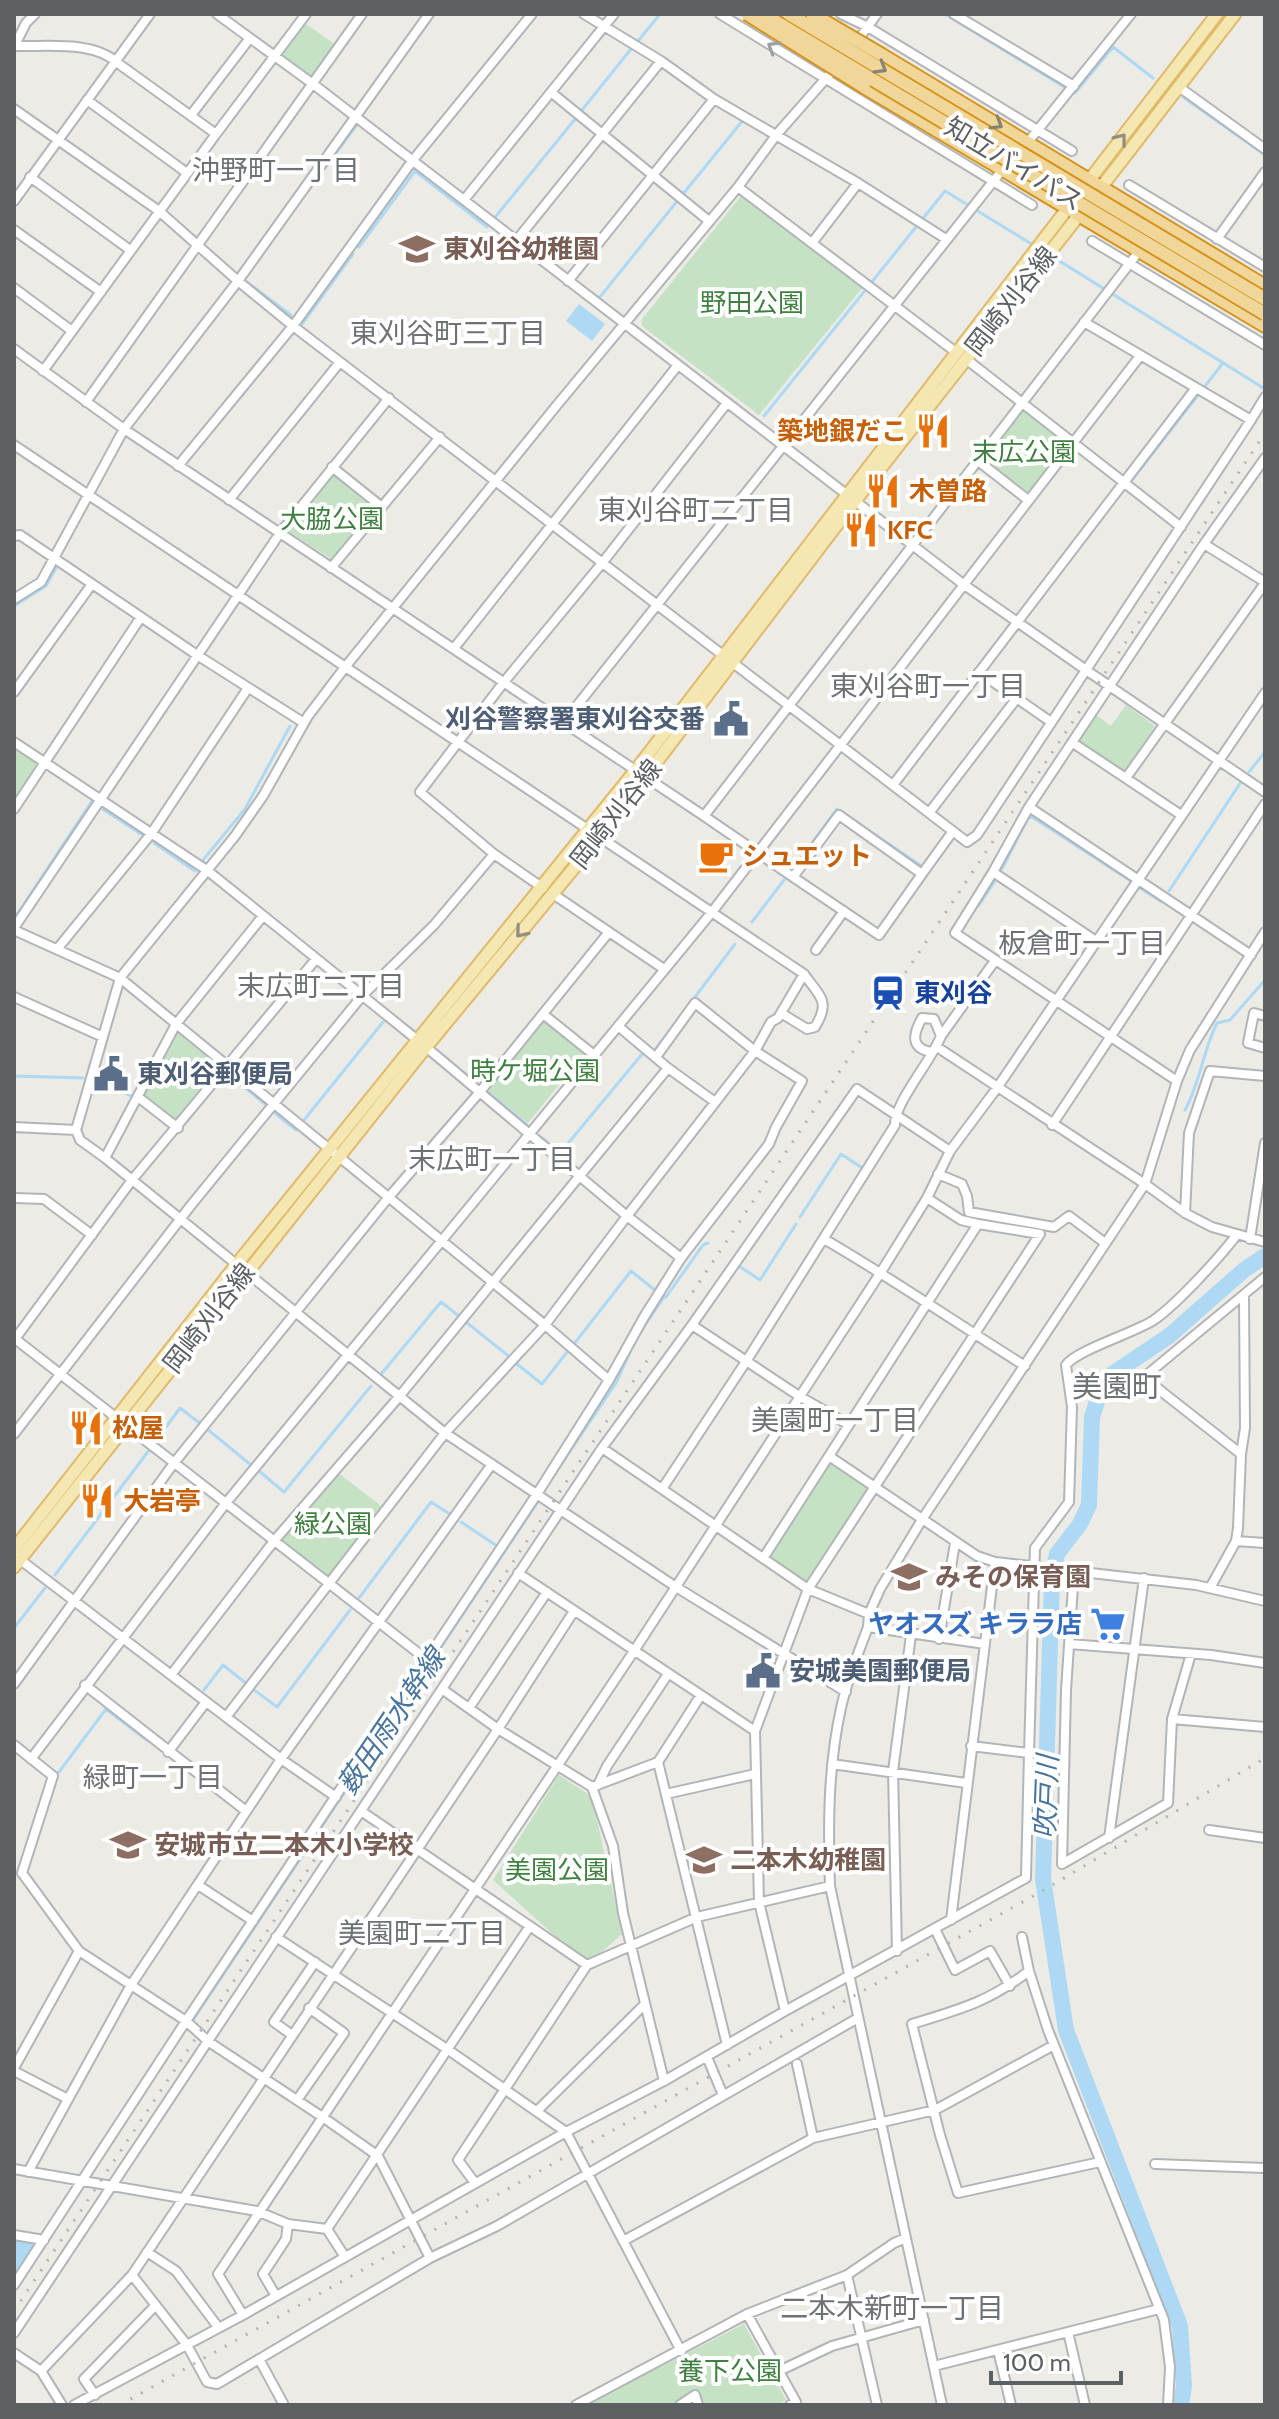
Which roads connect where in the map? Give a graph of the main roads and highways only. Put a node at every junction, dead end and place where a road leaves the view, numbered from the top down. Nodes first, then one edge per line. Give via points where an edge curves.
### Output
1 (747, 14) edge
2 (763, 14) edge
3 (789, 14) edge
4 (812, 14) edge
5 (1217, 14) edge
6 (1235, 14) edge
7 (1090, 179) junction
8 (1102, 186) junction
9 (1074, 211) junction
10 (1265, 286) edge
11 (1265, 299) edge
12 (1265, 314) edge
13 (1265, 326) edge
14 (640, 774) junction
15 (548, 891) junction
16 (15, 1557) edge

1 - 9 highway, bridge
2 - 12 highway, 知立バイパス, bridge
3 -> 11 highway, 知立バイパス, bridge
4 -> 7 highway, bridge
7 -> 5 main road, 岡崎刈谷線
6 - 8 main road, 岡崎刈谷線
7 - 8 highway
7 - 9 main road, 岡崎刈谷線
8 - 9 main road, 岡崎刈谷線
8 - 10 highway
9 - 13 highway
9 - 14 main road, 岡崎刈谷線
14 - 15 main road, 岡崎刈谷線 via 587,831
14 - 15 main road, 岡崎刈谷線 via 598,839
15 - 16 main road, 岡崎刈谷線 via 241,1268

